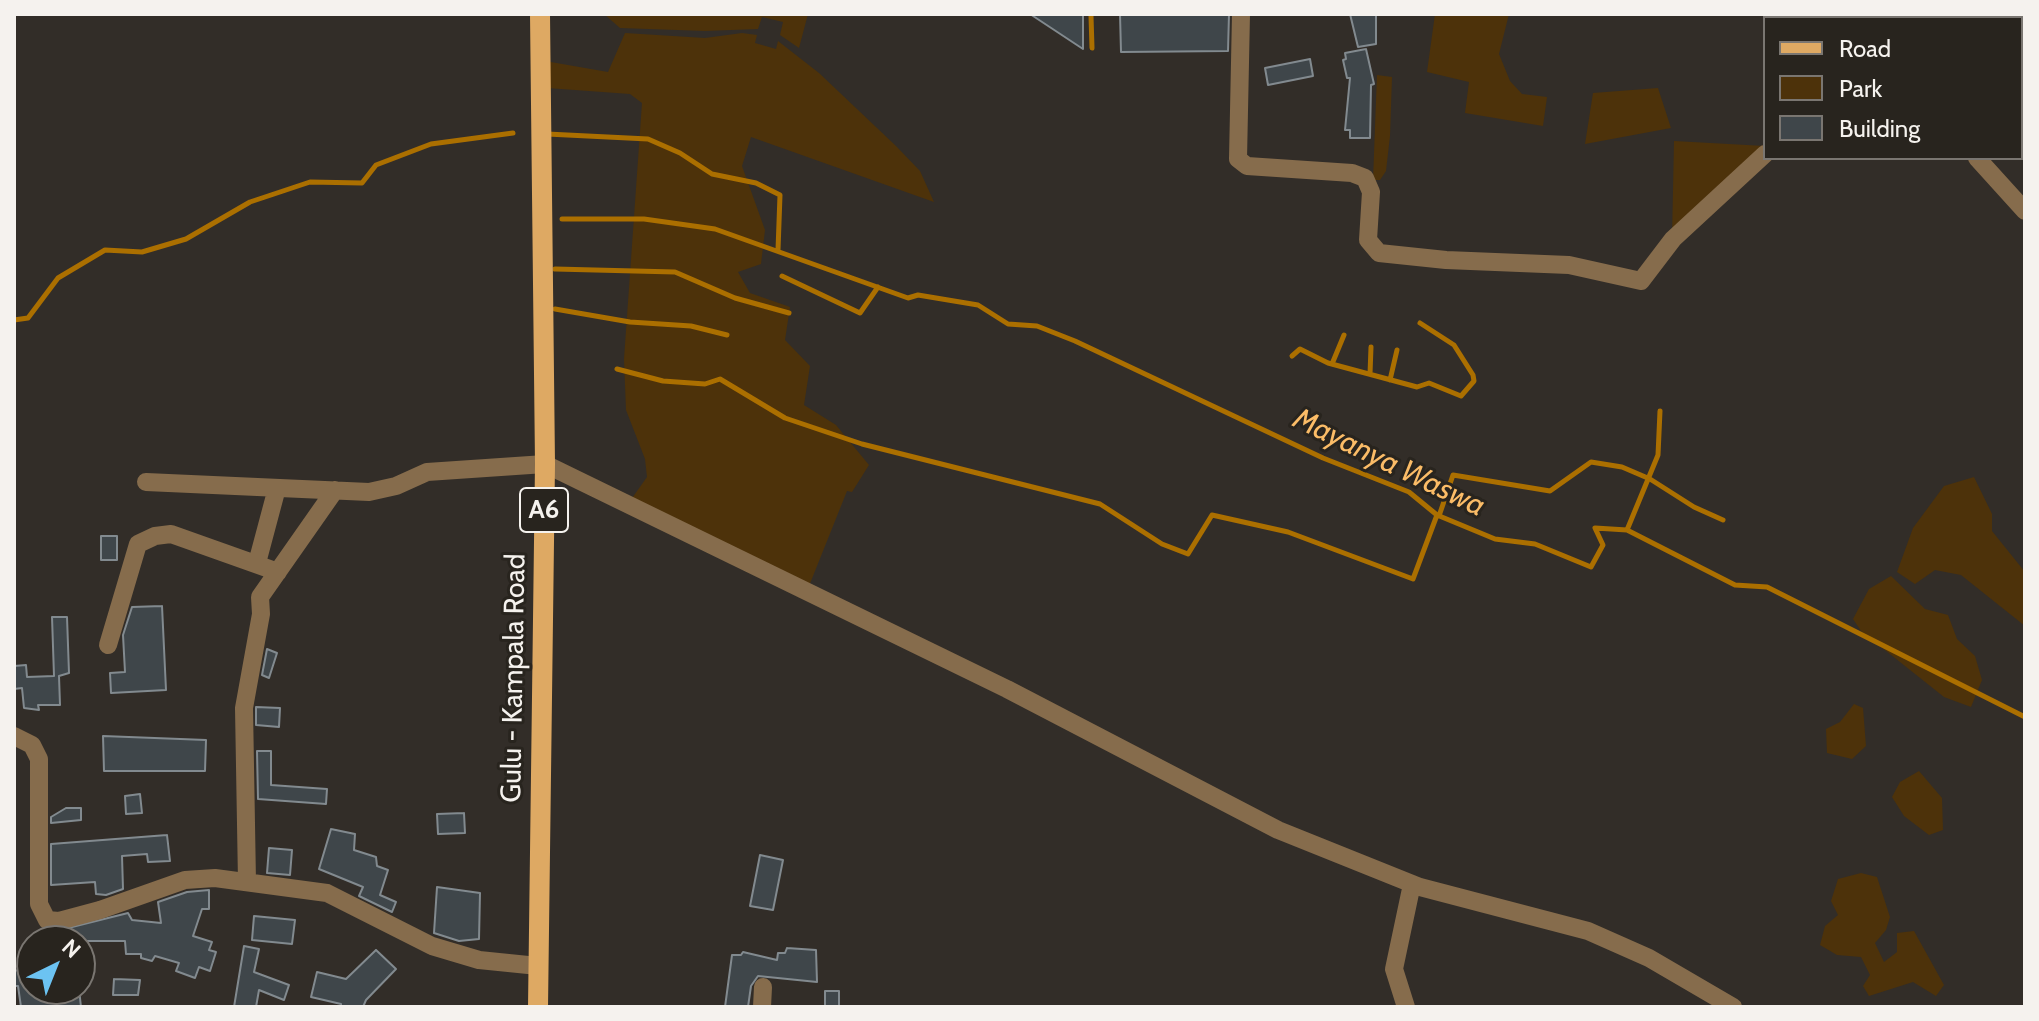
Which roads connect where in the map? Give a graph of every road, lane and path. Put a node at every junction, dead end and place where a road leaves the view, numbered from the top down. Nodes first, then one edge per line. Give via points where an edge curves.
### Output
1 (540, 14) edge
2 (1241, 14) edge
3 (1763, 156) edge
4 (1979, 160) edge
5 (2025, 211) edge
6 (545, 464) junction
7 (146, 482) dead end
8 (277, 488) junction
9 (335, 490) junction
10 (257, 563) junction
11 (278, 572) junction
12 (108, 645) dead end
13 (14, 736) edge
14 (247, 882) junction
15 (1412, 884) junction
16 (538, 966) junction
17 (763, 987) dead end
18 (538, 1007) edge
19 (762, 1007) edge
20 (1406, 1007) edge
21 (1733, 1007) edge

1 - 6 main road, Gulu - Kampala Road / A6
2 - 3 street via 1238,159 1247,166 1365,178 1371,192 1368,240 1379,253 1569,265 1641,281 1673,239
4 - 5 street
6 - 9 street via 427,472 369,492
6 - 15 street via 1007,689 1278,830
6 - 16 main road, Gulu - Kampala Road / A6
7 - 8 street
8 - 9 street
8 - 10 street
9 - 11 street
10 - 11 street
10 - 12 street via 171,534 138,544
11 - 14 street via 260,597 244,708
13 - 14 street via 32,745 39,759 39,904 47,920 100,910 185,880
14 - 16 street via 327,893 432,946 479,960
15 - 20 street via 1394,969
15 - 21 street via 1588,931 1649,958
16 - 18 main road, Gulu - Kampala Road / A6
17 - 19 street

